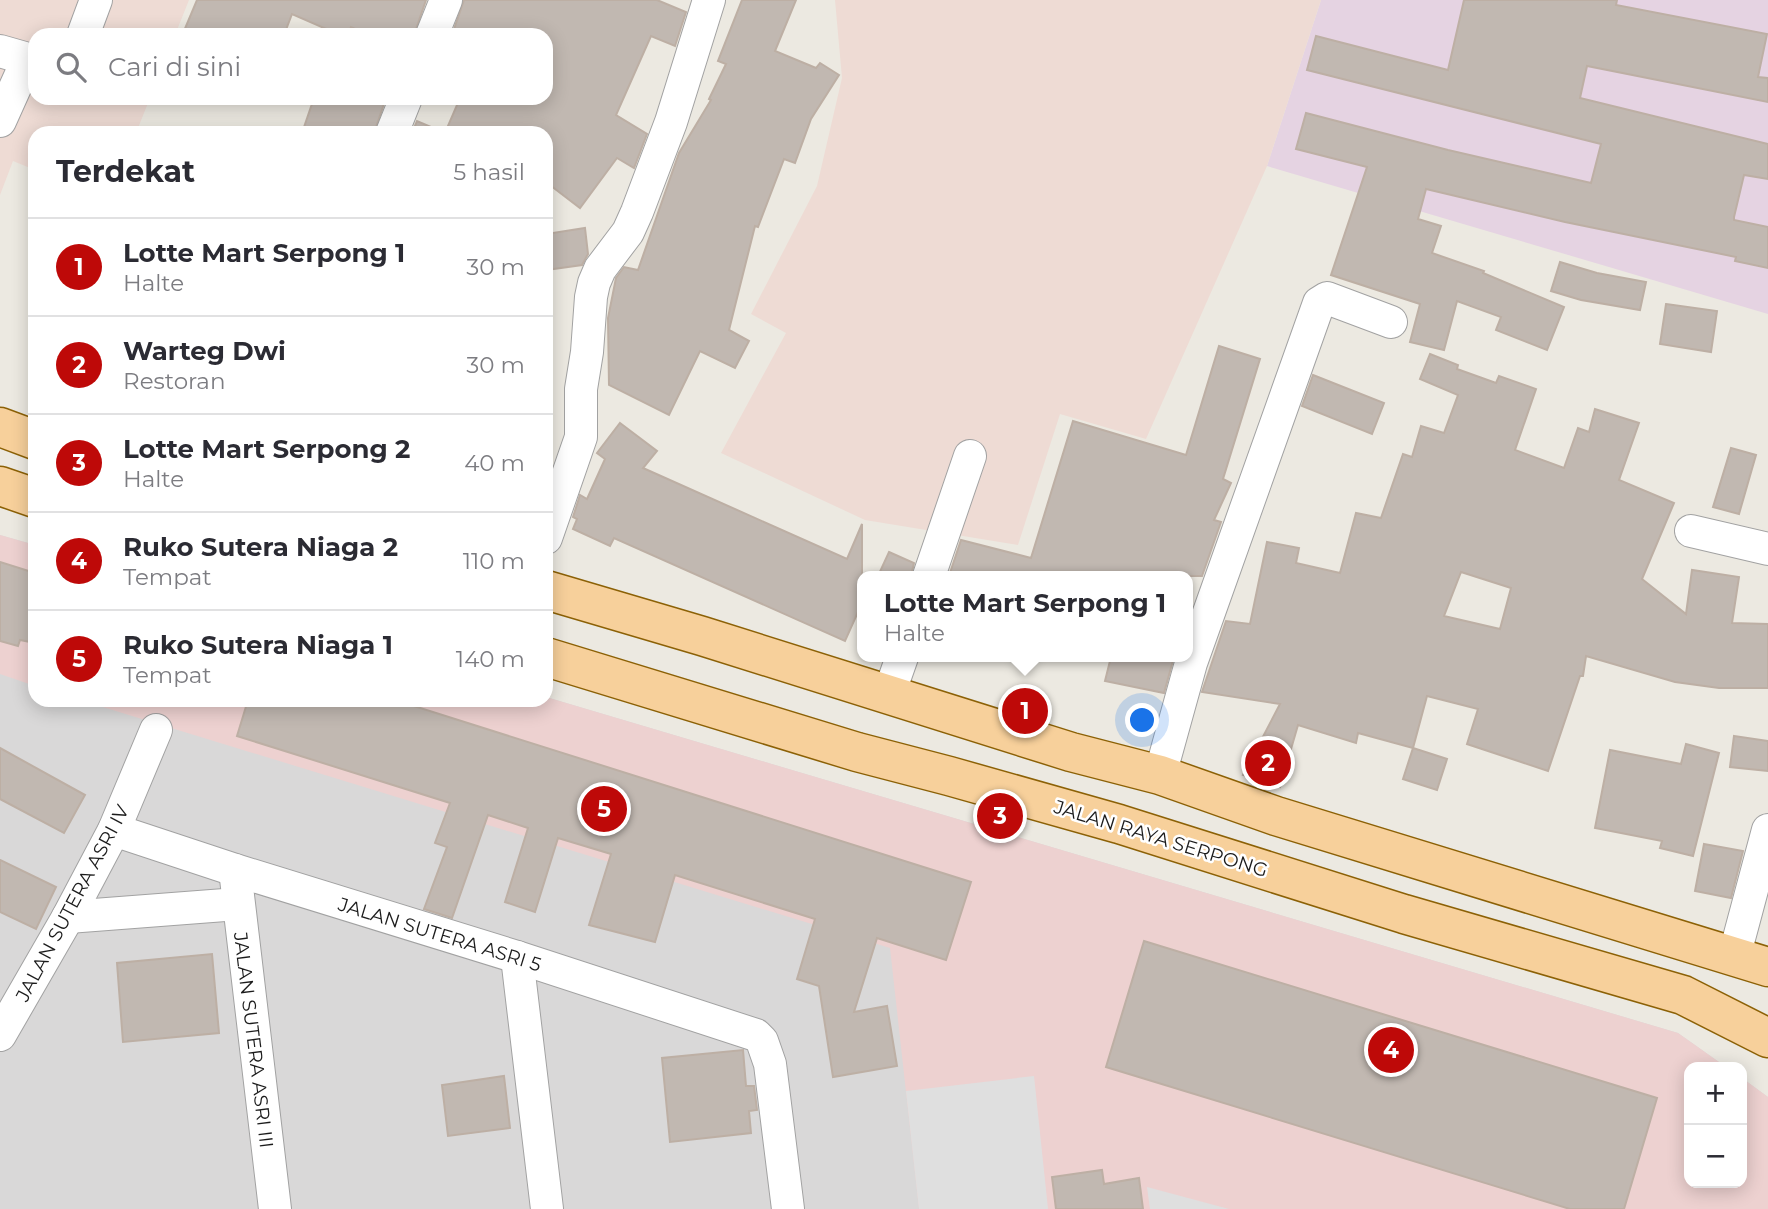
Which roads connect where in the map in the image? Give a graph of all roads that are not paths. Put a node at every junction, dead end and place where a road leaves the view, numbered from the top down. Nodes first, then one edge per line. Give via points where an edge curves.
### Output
1 (96, 0) edge
2 (446, 0) edge
3 (709, 0) edge
4 (86, 28) edge
5 (435, 28) edge
6 (21, 58) edge
7 (403, 105) edge
8 (0, 121) edge
9 (395, 126) edge
10 (1391, 322) dead end
11 (0, 427) edge
12 (28, 437) edge
13 (970, 456) dead end
14 (0, 486) edge
15 (28, 496) edge
16 (553, 518) edge
17 (1691, 531) dead end
18 (1768, 549) edge
19 (931, 571) edge
20 (553, 592) edge
21 (1193, 657) edge
22 (553, 659) edge
23 (900, 662) edge
24 (1191, 662) edge
25 (889, 694) junction
26 (156, 730) dead end
27 (1160, 775) junction
28 (114, 830) junction
29 (1768, 830) edge
30 (236, 870) junction
31 (238, 904) junction
32 (68, 917) junction
33 (517, 957) junction
34 (1751, 962) edge
35 (0, 1035) edge
36 (1768, 1038) edge
37 (275, 1209) edge
38 (547, 1209) edge
39 (788, 1209) edge

1 - 4 street
2 - 5 street
3 - 16 street via 637,212 594,283 580,389 581,437
6 - 8 street
7 - 9 street
10 - 21 street via 1327,298 1319,303
11 - 12 main road
13 - 19 street
14 - 15 main road
17 - 18 street
20 - 25 main road
22 - 36 main road, JALAN RAYA SERPONG via 1683,995
23 - 25 street
24 - 27 street
25 - 27 main road
26 - 28 street, JALAN SUTERA ASRI IV
27 - 34 main road via 1276,816
28 - 30 street, JALAN SUTERA ASRI 5
28 - 32 street, JALAN SUTERA ASRI IV
29 - 34 street
30 - 31 street, JALAN SUTERA ASRI III
30 - 33 street, JALAN SUTERA ASRI 5
31 - 32 street
31 - 37 street, JALAN SUTERA ASRI III
32 - 35 street, JALAN SUTERA ASRI IV
33 - 38 street
33 - 39 street, JALAN SUTERA ASRI 5 via 747,1031 762,1041 770,1064

